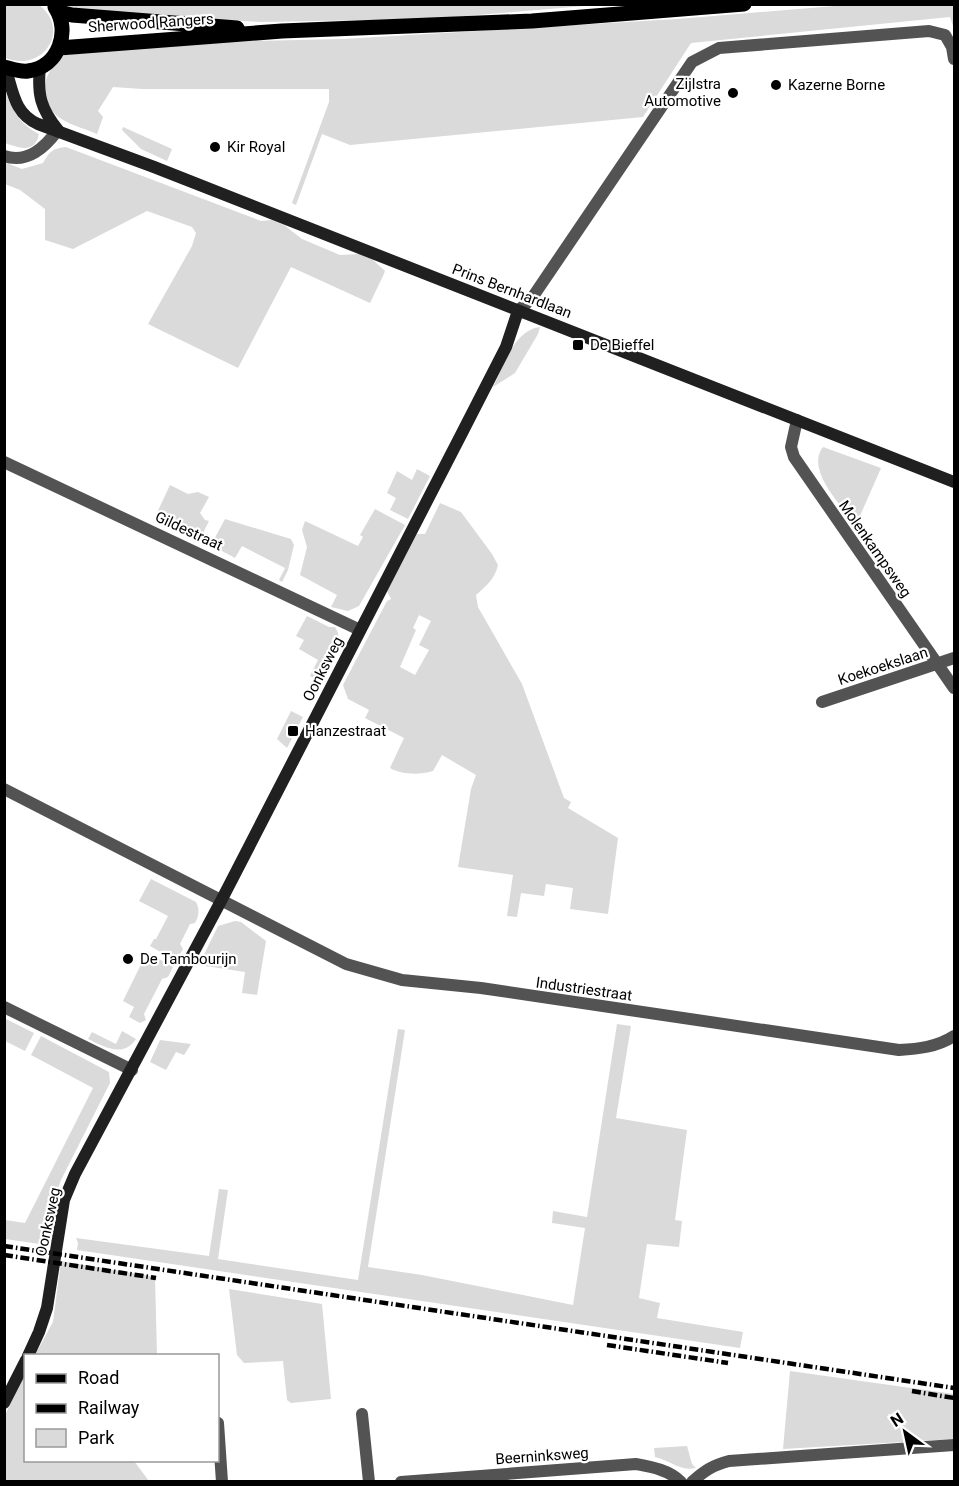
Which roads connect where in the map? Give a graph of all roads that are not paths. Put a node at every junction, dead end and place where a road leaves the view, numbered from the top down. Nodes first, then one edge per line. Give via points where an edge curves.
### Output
1 (744, 4) edge
2 (56, 8) edge
3 (282, 31) junction
4 (59, 48) junction
5 (954, 60) edge
6 (5, 67) edge
7 (40, 67) junction
8 (58, 130) junction
9 (4, 156) edge
10 (518, 311) junction
11 (797, 420) junction
12 (4, 462) edge
13 (954, 482) edge
14 (360, 630) junction
15 (954, 658) edge
16 (938, 664) junction
17 (954, 688) edge
18 (822, 702) dead end
19 (4, 789) edge
20 (221, 901) junction
21 (4, 1007) edge
22 (954, 1036) edge
23 (132, 1070) junction
24 (29, 1354) edge
25 (24, 1364) edge
26 (4, 1403) edge
27 (362, 1414) dead end
28 (219, 1438) edge
29 (954, 1445) edge
30 (222, 1482) edge
31 (369, 1482) edge
32 (401, 1482) edge
33 (681, 1482) edge
34 (692, 1482) edge

1 - 3 main road, Sherwood Rangers via 532,21
2 - 3 main road, Sherwood Rangers via 72,15
2 - 4 main road via 63,36
3 - 4 main road, Sherwood Rangers
4 - 7 main road
5 - 10 street via 945,35 929,31 719,48 700,57 692,62 532,298
6 - 7 main road via 28,71
6 - 8 main road, Prins Bernhardlaan via 18,108 27,120
7 - 8 main road via 40,103
8 - 9 street via 45,147 26,158
8 - 10 main road, Prins Bernhardlaan
10 - 11 main road, Prins Bernhardlaan
10 - 14 main road, Oonksweg via 506,347
11 - 13 main road, Prins Bernhardlaan
11 - 16 street, Molenkampsweg via 791,447 794,457
12 - 14 street, Gildestraat
14 - 20 main road, Oonksweg
15 - 16 street, Koekoekslaan
16 - 17 street, Molenkampsweg
16 - 18 street, Koekoekslaan
19 - 20 street
20 - 22 street, Industriestraat via 346,964 402,980 481,988 899,1050 922,1048
20 - 23 main road, Oonksweg
21 - 23 street
23 - 24 main road, Oonksweg via 64,1200 47,1308
25 - 26 main road
27 - 31 street
28 - 30 street
29 - 34 street via 729,1461 705,1470
32 - 33 street, Beerninksweg via 636,1464 662,1471

